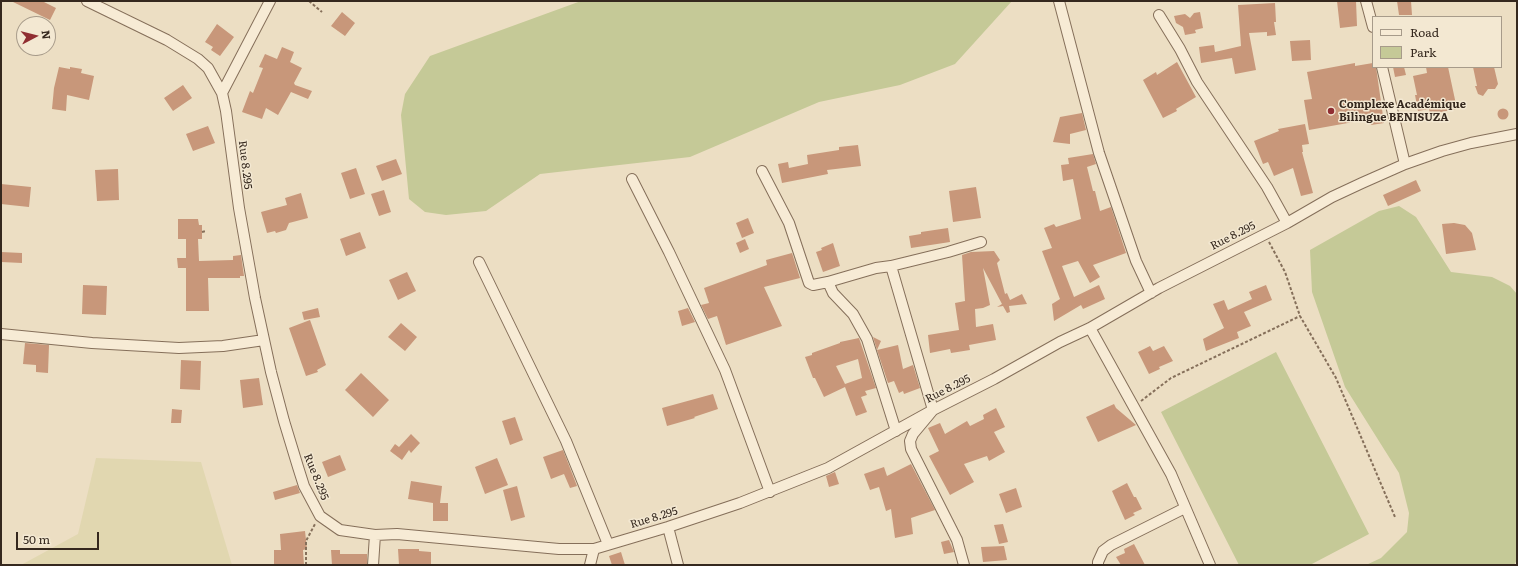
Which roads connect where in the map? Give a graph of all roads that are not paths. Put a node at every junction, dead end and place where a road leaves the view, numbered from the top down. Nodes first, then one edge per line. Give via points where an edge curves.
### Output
1 (87, 1) edge
2 (270, 1) edge
3 (1059, 1) edge
4 (1366, 1) edge
5 (1159, 15) dead end
6 (1372, 23) edge
7 (1382, 68) edge
8 (222, 93) junction
9 (1517, 134) edge
10 (1405, 164) junction
11 (762, 171) dead end
12 (632, 180) dead end
13 (1287, 222) junction
14 (981, 242) dead end
15 (480, 262) dead end
16 (891, 266) junction
17 (828, 282) junction
18 (1151, 293) junction
19 (1090, 328) junction
20 (1, 334) edge
21 (264, 340) junction
22 (933, 410) junction
23 (896, 431) junction
24 (770, 492) junction
25 (1185, 508) junction
26 (668, 527) junction
27 (375, 535) junction
28 (608, 544) junction
29 (594, 549) junction
30 (373, 565) edge
31 (590, 565) edge
32 (678, 565) edge
33 (964, 565) edge
34 (1098, 565) edge
35 (1210, 565) edge

1 - 8 street, Rue 8.295 via 167,40 198,59 208,68
2 - 8 street
3 - 18 street via 1099,153 1136,261
4 - 6 street
5 - 13 street via 1197,82 1267,187
7 - 10 street
8 - 21 street, Rue 8.295 via 239,208
9 - 10 street, Rue 8.295 via 1471,144
10 - 13 street, Rue 8.295 via 1332,197
11 - 17 street via 789,223 809,283 813,285
12 - 24 street via 725,370
13 - 18 street, Rue 8.295
14 - 16 street
15 - 28 street via 566,441
16 - 17 street
16 - 22 street
17 - 23 street via 833,293 853,314 866,339
18 - 19 street, Rue 8.295
19 - 22 street, Rue 8.295
19 - 25 street via 1171,474
20 - 21 street via 179,348 223,346
21 - 27 street, Rue 8.295 via 296,461 304,486 320,516 340,530
22 - 23 street, Rue 8.295
22 - 33 street via 913,434 910,441 911,449 957,540
23 - 24 street, Rue 8.295 via 828,468
24 - 26 street, Rue 8.295
25 - 34 street via 1111,545 1103,551
25 - 35 street
26 - 28 street, Rue 8.295
26 - 32 street
27 - 29 street, Rue 8.295 via 397,534 559,549
27 - 30 street
28 - 29 street, Rue 8.295
29 - 31 street

